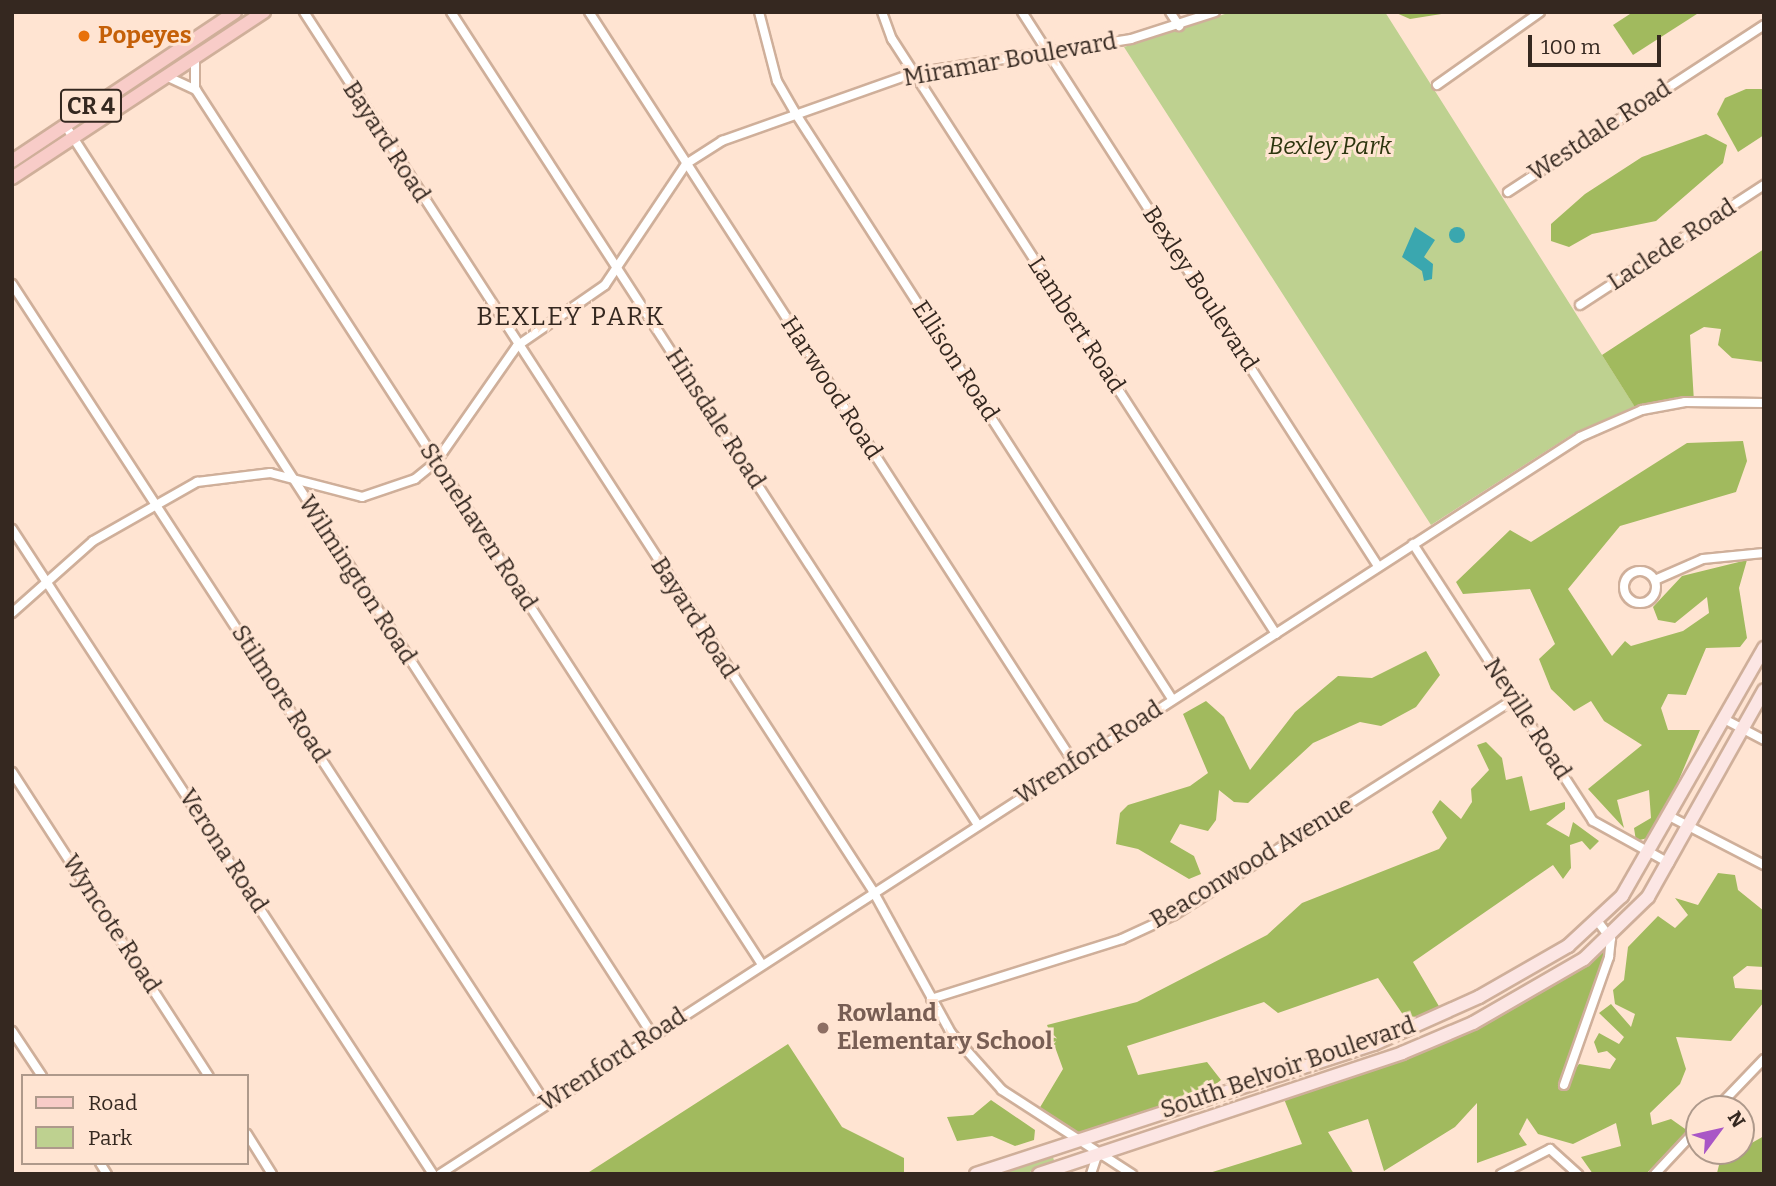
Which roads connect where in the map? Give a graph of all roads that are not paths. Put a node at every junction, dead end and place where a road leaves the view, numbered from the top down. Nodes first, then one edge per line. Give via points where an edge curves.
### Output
1 (235, 12) edge
2 (264, 12) edge
3 (304, 12) edge
4 (452, 12) edge
5 (589, 12) edge
6 (759, 12) edge
7 (882, 12) edge
8 (1022, 12) edge
9 (1170, 12) edge
10 (1215, 12) edge
11 (1540, 12) edge
12 (1764, 25) edge
13 (1179, 26) junction
14 (1046, 51) junction
15 (198, 55) junction
16 (914, 73) junction
17 (158, 76) junction
18 (1437, 85) dead end
19 (196, 90) junction
20 (794, 111) junction
21 (65, 125) junction
22 (72, 138) junction
23 (12, 161) edge
24 (686, 164) junction
25 (12, 178) edge
26 (1764, 185) edge
27 (1508, 192) dead end
28 (619, 271) junction
29 (12, 284) edge
30 (1580, 305) dead end
31 (517, 346) junction
32 (1764, 403) edge
33 (436, 462) junction
34 (291, 478) junction
35 (156, 502) junction
36 (12, 529) edge
37 (1413, 544) junction
38 (1764, 554) edge
39 (1378, 566) junction
40 (46, 579) junction
41 (1655, 580) junction
42 (12, 613) edge
43 (1276, 634) junction
44 (1764, 648) edge
45 (1764, 690) edge
46 (1172, 699) junction
47 (1514, 699) junction
48 (1726, 720) junction
49 (1743, 729) junction
50 (1764, 740) edge
51 (1074, 763) junction
52 (12, 772) edge
53 (1671, 817) junction
54 (978, 825) junction
55 (1689, 826) junction
56 (1650, 854) junction
57 (1669, 863) junction
58 (1764, 865) edge
59 (873, 891) junction
60 (1599, 923) junction
61 (1611, 939) junction
62 (761, 963) junction
63 (931, 999) junction
64 (12, 1031) edge
65 (652, 1034) junction
66 (1764, 1059) edge
67 (41, 1074) edge
68 (208, 1074) edge
69 (1564, 1085) dead end
70 (1729, 1095) edge
71 (546, 1104) junction
72 (248, 1136) edge
73 (1077, 1140) junction
74 (1685, 1142) edge
75 (1098, 1153) junction
76 (272, 1174) edge
77 (433, 1174) edge
78 (440, 1174) edge
79 (976, 1174) edge
80 (1039, 1174) edge
81 (1091, 1174) edge
82 (1132, 1174) edge
83 (1502, 1174) edge
84 (1577, 1174) edge
85 (1655, 1174) edge

1 - 21 main road, CR 4
2 - 15 main road, CR 4
3 - 31 street, Bayard Road
4 - 28 street, Hinsdale Road
5 - 24 street, Harwood Road
6 - 20 street, Ellison Road via 778,80
7 - 16 street, Lambert Road
8 - 14 street, Bexley Boulevard
9 - 13 street
10 - 13 street, Miramar Boulevard
11 - 18 street
12 - 27 street, Westdale Road
13 - 14 street, Miramar Boulevard
14 - 16 street, Miramar Boulevard
14 - 39 street, Bexley Boulevard
15 - 17 main road, CR 4
15 - 19 street via 191,68
16 - 20 street, Miramar Boulevard
16 - 43 street, Lambert Road
17 - 19 street via 178,77
17 - 22 main road, CR 4
19 - 33 street, Stonehaven Road
20 - 24 street, Miramar Boulevard
20 - 46 street, Ellison Road
21 - 22 street, Wilmington Road
21 - 23 main road, CR 4
22 - 25 main road, CR 4
22 - 34 street, Wilmington Road
24 - 28 street
24 - 51 street, Harwood Road
26 - 30 street, Laclede Road
28 - 31 street
28 - 54 street, Hinsdale Road
29 - 35 street, Stilmore Road
31 - 33 street
31 - 59 street, Bayard Road
32 - 37 street, Wrenford Road via 1685,402 1606,424
33 - 34 street via 401,486 362,496
33 - 62 street, Stonehaven Road
34 - 35 street via 214,478
34 - 65 street, Wilmington Road
35 - 40 street
35 - 71 street, Stilmore Road
36 - 40 street, Verona Road
37 - 39 street, Wrenford Road
37 - 47 street, Neville Road
38 - 41 street via 1703,559
39 - 43 street, Wrenford Road
40 - 42 street
40 - 77 street, Verona Road
41 - 41 street via 1638,571 1628,576 1625,591 1646,602 1656,590
43 - 46 street, Wrenford Road
44 - 48 street, South Belvoir Boulevard
45 - 49 street, South Belvoir Boulevard
46 - 51 street, Wrenford Road
47 - 56 street, Neville Road via 1593,821
47 - 63 street, Beaconwood Avenue via 1174,915 1122,939
48 - 49 street
48 - 53 street, South Belvoir Boulevard
49 - 50 street
49 - 55 street, South Belvoir Boulevard
51 - 54 street, Wrenford Road
52 - 68 street, Wyncote Road
53 - 55 street
53 - 56 street, South Belvoir Boulevard
54 - 59 street, Wrenford Road
55 - 57 street, South Belvoir Boulevard
55 - 58 street
56 - 57 street, Neville Road
56 - 60 street, South Belvoir Boulevard
57 - 61 street, South Belvoir Boulevard
59 - 62 street, Wrenford Road
59 - 63 street, Bayard Road
60 - 61 street
60 - 73 street, South Belvoir Boulevard via 1479,997 1384,1040
61 - 69 street
61 - 75 street, South Belvoir Boulevard via 1473,1024 1351,1072
62 - 65 street, Wrenford Road
63 - 73 street, Bayard Road via 978,1068
64 - 67 street
65 - 71 street, Wrenford Road
66 - 70 street
71 - 78 street, Wrenford Road
72 - 76 street
73 - 75 street, Bayard Road
73 - 79 street, South Belvoir Boulevard
74 - 85 street
75 - 80 street, South Belvoir Boulevard
75 - 81 street
75 - 82 street, Bayard Road
83 - 84 street via 1541,1149 1562,1155

